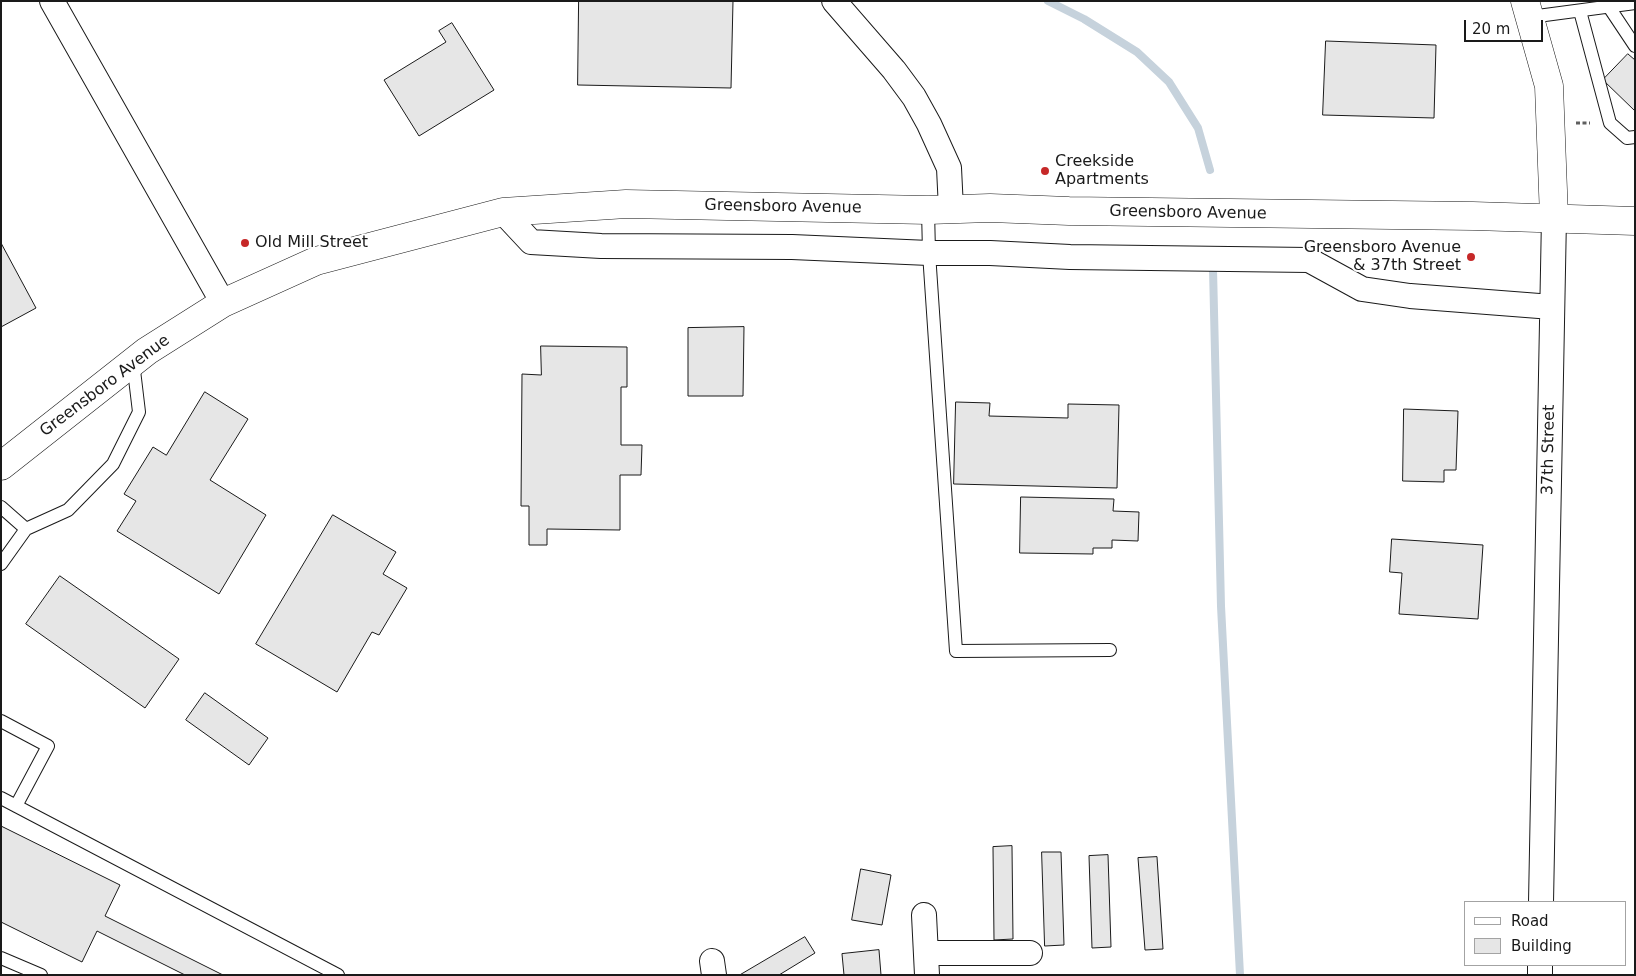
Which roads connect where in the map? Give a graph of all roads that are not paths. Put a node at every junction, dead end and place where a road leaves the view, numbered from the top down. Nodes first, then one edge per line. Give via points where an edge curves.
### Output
1 (52, 1) edge
2 (834, 1) edge
3 (1635, 3) edge
4 (1609, 7) junction
5 (1528, 9) edge
6 (1580, 11) junction
7 (1635, 46) edge
8 (1635, 137) edge
9 (940, 209) junction
10 (503, 212) junction
11 (1554, 217) junction
12 (1635, 221) edge
13 (929, 253) junction
14 (223, 303) junction
15 (1552, 307) junction
16 (133, 362) junction
17 (1, 466) edge
18 (1, 507) edge
19 (26, 529) junction
20 (1, 564) edge
21 (1110, 650) dead end
22 (1, 721) edge
23 (1, 798) edge
24 (16, 806) junction
25 (1541, 901) edge
26 (924, 915) dead end
27 (1030, 953) dead end
28 (1, 958) edge
29 (926, 964) edge
30 (41, 975) edge
31 (338, 975) edge

1 - 14 street
2 - 9 street via 894,70 926,117 949,168
3 - 4 lane
4 - 6 lane
4 - 7 lane
5 - 6 lane
5 - 11 main road, 37th Street via 1549,86
6 - 8 lane via 1610,123 1627,138
9 - 10 main road, Greensboro Avenue via 626,204
9 - 11 main road, Greensboro Avenue
9 - 13 lane
10 - 13 street via 531,242
10 - 14 main road, Greensboro Avenue via 316,261
11 - 12 main road, Greensboro Avenue
11 - 15 street, 37th Street
13 - 15 street via 1309,260 1362,289
13 - 21 lane via 956,651
14 - 16 main road, Greensboro Avenue
15 - 25 street, 37th Street
16 - 17 main road, Greensboro Avenue
16 - 19 lane via 139,412 113,464 68,510
18 - 19 lane
19 - 20 lane
22 - 24 lane via 48,746
23 - 24 lane
24 - 31 lane
26 - 29 street
27 - 29 street
28 - 30 lane

